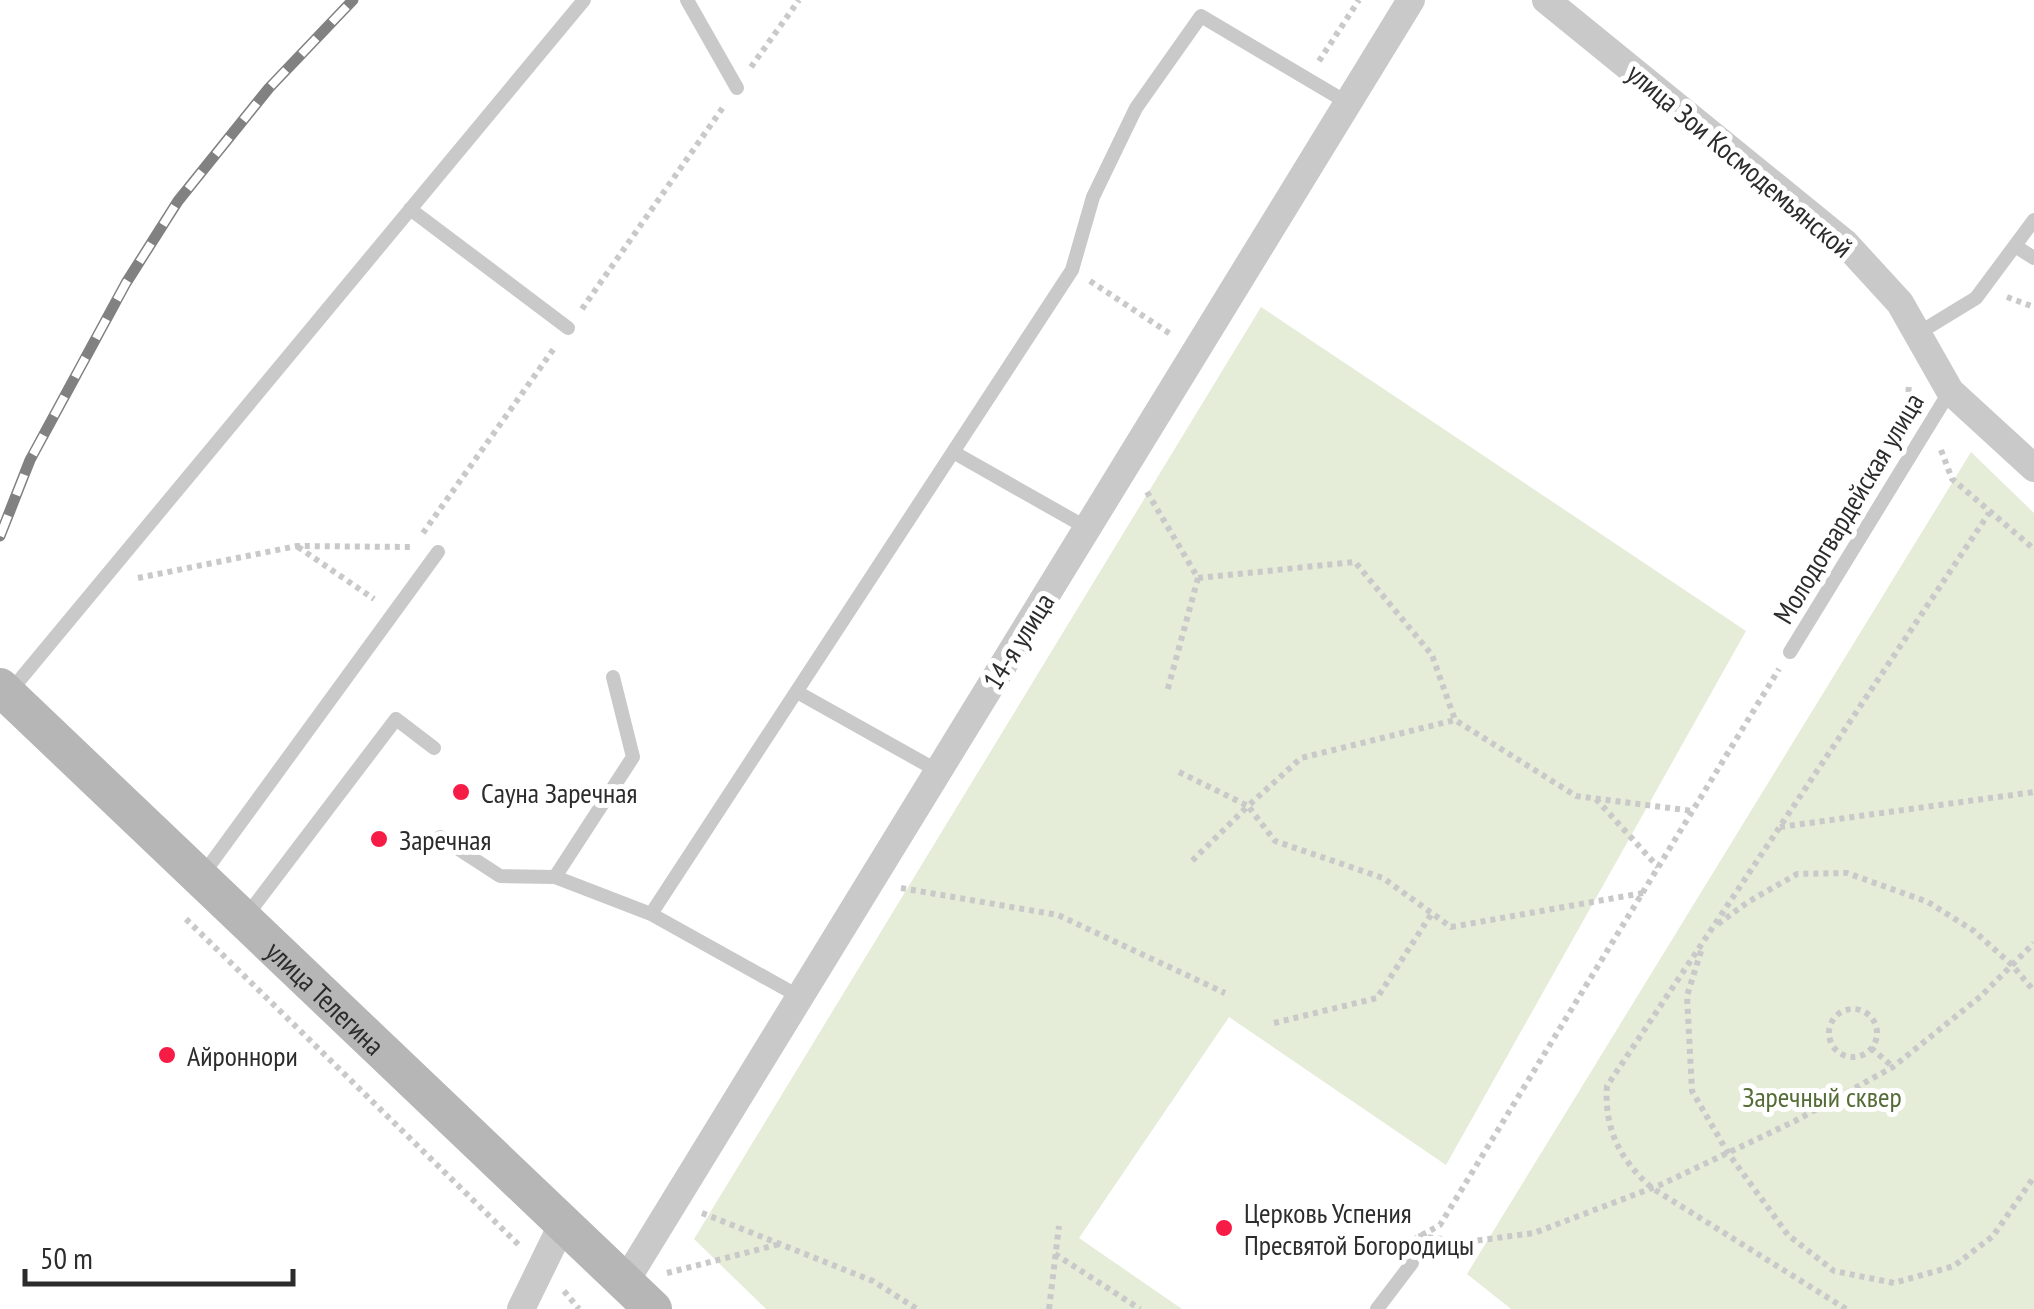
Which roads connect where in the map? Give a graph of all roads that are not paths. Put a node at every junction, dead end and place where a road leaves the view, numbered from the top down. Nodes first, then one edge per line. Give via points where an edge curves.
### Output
1 (584, 0) edge
2 (688, 0) edge
3 (1411, 0) edge
4 (1546, 0) edge
5 (736, 88) road end
6 (1348, 103) junction
7 (410, 209) junction
8 (2034, 220) edge
9 (2015, 246) junction
10 (2034, 258) edge
11 (568, 328) road end
12 (1917, 334) junction
13 (1950, 391) junction
14 (953, 452) junction
15 (2034, 468) edge
16 (1087, 528) junction
17 (438, 552) dead end
18 (1790, 652) road end
19 (612, 677) dead end
20 (4, 691) edge
21 (797, 692) junction
22 (434, 748) dead end
23 (938, 772) junction
24 (440, 836) dead end
25 (555, 877) junction
26 (200, 878) junction
27 (651, 914) junction
28 (244, 919) junction
29 (800, 997) junction
30 (563, 1223) junction
31 (1412, 1263) dead end
32 (643, 1289) edge
33 (521, 1309) edge
34 (1377, 1309) edge

1 - 7 lane
2 - 5 lane
3 - 6 street, 14-я улица
4 - 12 street, улица Зои Космодемьянской via 1844,243 1900,303
6 - 14 lane via 1201,16 1136,108 1093,197 1072,270
6 - 16 street, 14-я улица
7 - 11 lane
7 - 20 lane
8 - 9 lane
9 - 10 lane
9 - 12 lane via 1976,298
12 - 13 street, улица Зои Космодемьянской
13 - 15 street, улица Зои Космодемьянской
13 - 18 lane, Молодогвардейская улица
14 - 16 lane
14 - 21 lane
16 - 23 street, 14-я улица
17 - 26 lane
19 - 25 lane via 633,757
20 - 26 main road, улица Телегина
21 - 23 lane
21 - 27 lane
22 - 28 lane via 396,719
23 - 29 street, 14-я улица
24 - 25 lane via 500,876
25 - 27 lane
26 - 28 main road, улица Телегина
27 - 29 lane
28 - 30 main road, улица Телегина
29 - 32 street, 14-я улица
30 - 32 main road, улица Телегина
30 - 33 street
31 - 34 lane

